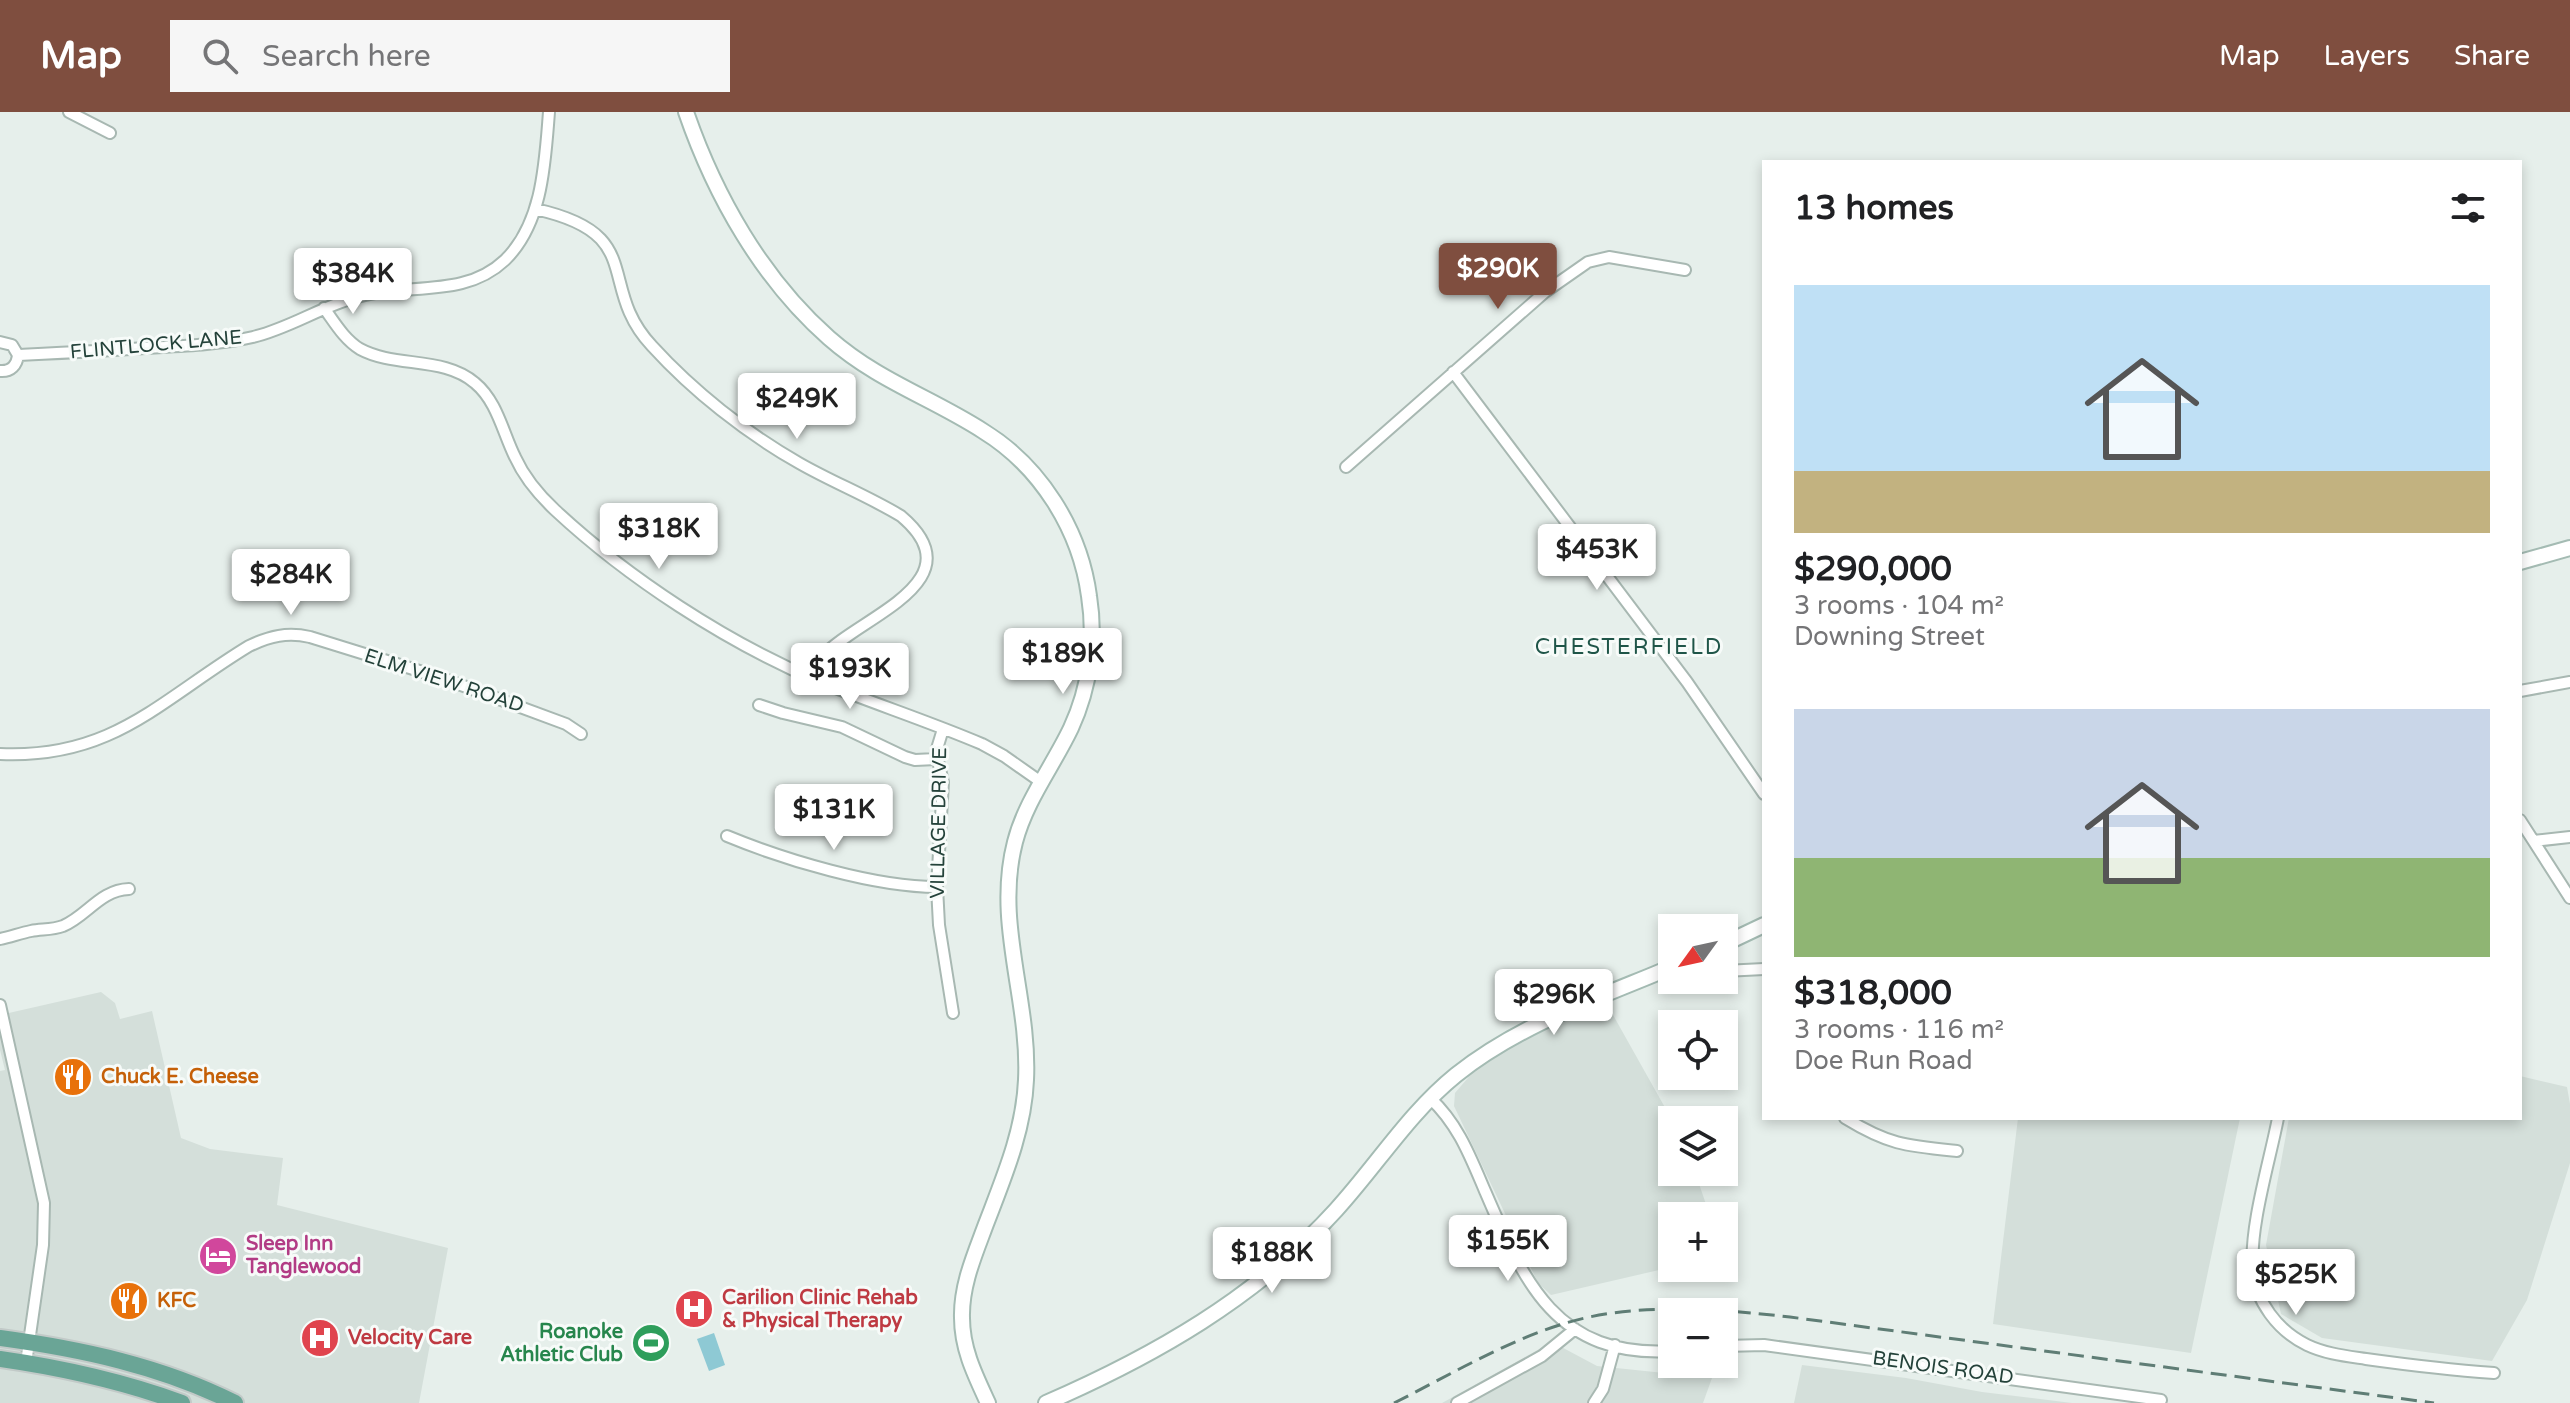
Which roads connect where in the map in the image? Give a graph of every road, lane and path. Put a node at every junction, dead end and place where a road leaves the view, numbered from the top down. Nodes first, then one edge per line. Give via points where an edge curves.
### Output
1 (69, 112) edge
2 (549, 112) edge
3 (686, 112) edge
4 (110, 133) dead end
5 (535, 209) junction
6 (1685, 270) dead end
7 (324, 308) junction
8 (0, 342) edge
9 (18, 355) junction
10 (0, 371) edge
11 (1453, 372) junction
12 (1346, 467) dead end
13 (2570, 548) edge
14 (2522, 561) edge
15 (810, 677) junction
16 (2570, 682) edge
17 (2522, 691) edge
18 (759, 705) dead end
19 (943, 729) junction
20 (581, 734) dead end
21 (0, 754) edge
22 (936, 759) junction
23 (1041, 782) junction
24 (1762, 791) edge
25 (2522, 823) edge
26 (727, 836) dead end
27 (2570, 837) edge
28 (2534, 841) junction
29 (937, 887) junction
30 (129, 889) dead end
31 (2570, 898) edge
32 (1762, 926) edge
33 (1738, 937) edge
34 (0, 939) edge
35 (1762, 969) edge
36 (1738, 970) edge
37 (1658, 973) edge
38 (0, 1005) edge
39 (953, 1013) dead end
40 (1430, 1098) junction
41 (1848, 1120) edge
42 (2278, 1120) edge
43 (1957, 1151) dead end
44 (1575, 1329) junction
45 (0, 1338) edge
46 (29, 1342) junction
47 (1615, 1345) junction
48 (1738, 1346) edge
49 (1658, 1352) edge
50 (0, 1359) edge
51 (26, 1363) junction
52 (2494, 1373) dead end
53 (2161, 1400) dead end
54 (182, 1403) edge
55 (235, 1403) edge
56 (988, 1403) edge
57 (1046, 1403) edge
58 (1457, 1403) edge
59 (1594, 1403) edge

1 - 4 street
2 - 5 street, FLINTLOCK LANE
3 - 23 street via 707,166 746,237 802,311 865,366 1007,448 1043,485 1065,521 1089,594 1091,654 1079,709
5 - 7 street, FLINTLOCK LANE via 507,258 473,280 383,291
5 - 15 street via 579,223 608,247 640,332 700,391 772,446 901,516 918,533 926,553 920,580 903,599 824,655
6 - 11 street via 1609,257 1588,262
7 - 9 street, FLINTLOCK LANE via 279,329 226,342
7 - 15 street via 341,333 361,349 448,369 474,382 490,400 524,474 573,526 682,606
8 - 9 street via 12,345
9 - 10 street via 15,366
11 - 12 street
11 - 24 street via 1687,682
13 - 14 street
15 - 19 street
16 - 17 street
18 - 22 street via 842,727 905,757
19 - 22 street, VILLAGE DRIVE
19 - 23 street via 1004,756
20 - 21 street, ELM VIEW ROAD via 442,678 292,634 249,646 114,734 52,753
22 - 29 street, VILLAGE DRIVE via 943,782
23 - 56 street via 1015,840 1007,893 1027,1061 1023,1111 963,1299 966,1351
25 - 28 street
26 - 29 street via 883,883
27 - 28 street
28 - 31 street
29 - 39 street, VILLAGE DRIVE
30 - 34 street via 103,897 60,927
32 - 33 street
35 - 36 street
37 - 40 street via 1532,1026 1483,1055
38 - 46 street via 44,1203
40 - 44 street via 1458,1130 1527,1280
40 - 57 street via 1335,1211 1276,1268 1160,1349
41 - 43 street via 1900,1145
42 - 52 street via 2252,1259 2260,1298 2279,1324 2325,1353
44 - 47 street
44 - 58 street via 1542,1356
45 - 46 main road
46 - 51 street
46 - 55 main road via 126,1362
47 - 49 street
47 - 59 street
48 - 53 street, BENOIS ROAD
50 - 51 main road
51 - 54 main road via 113,1380

